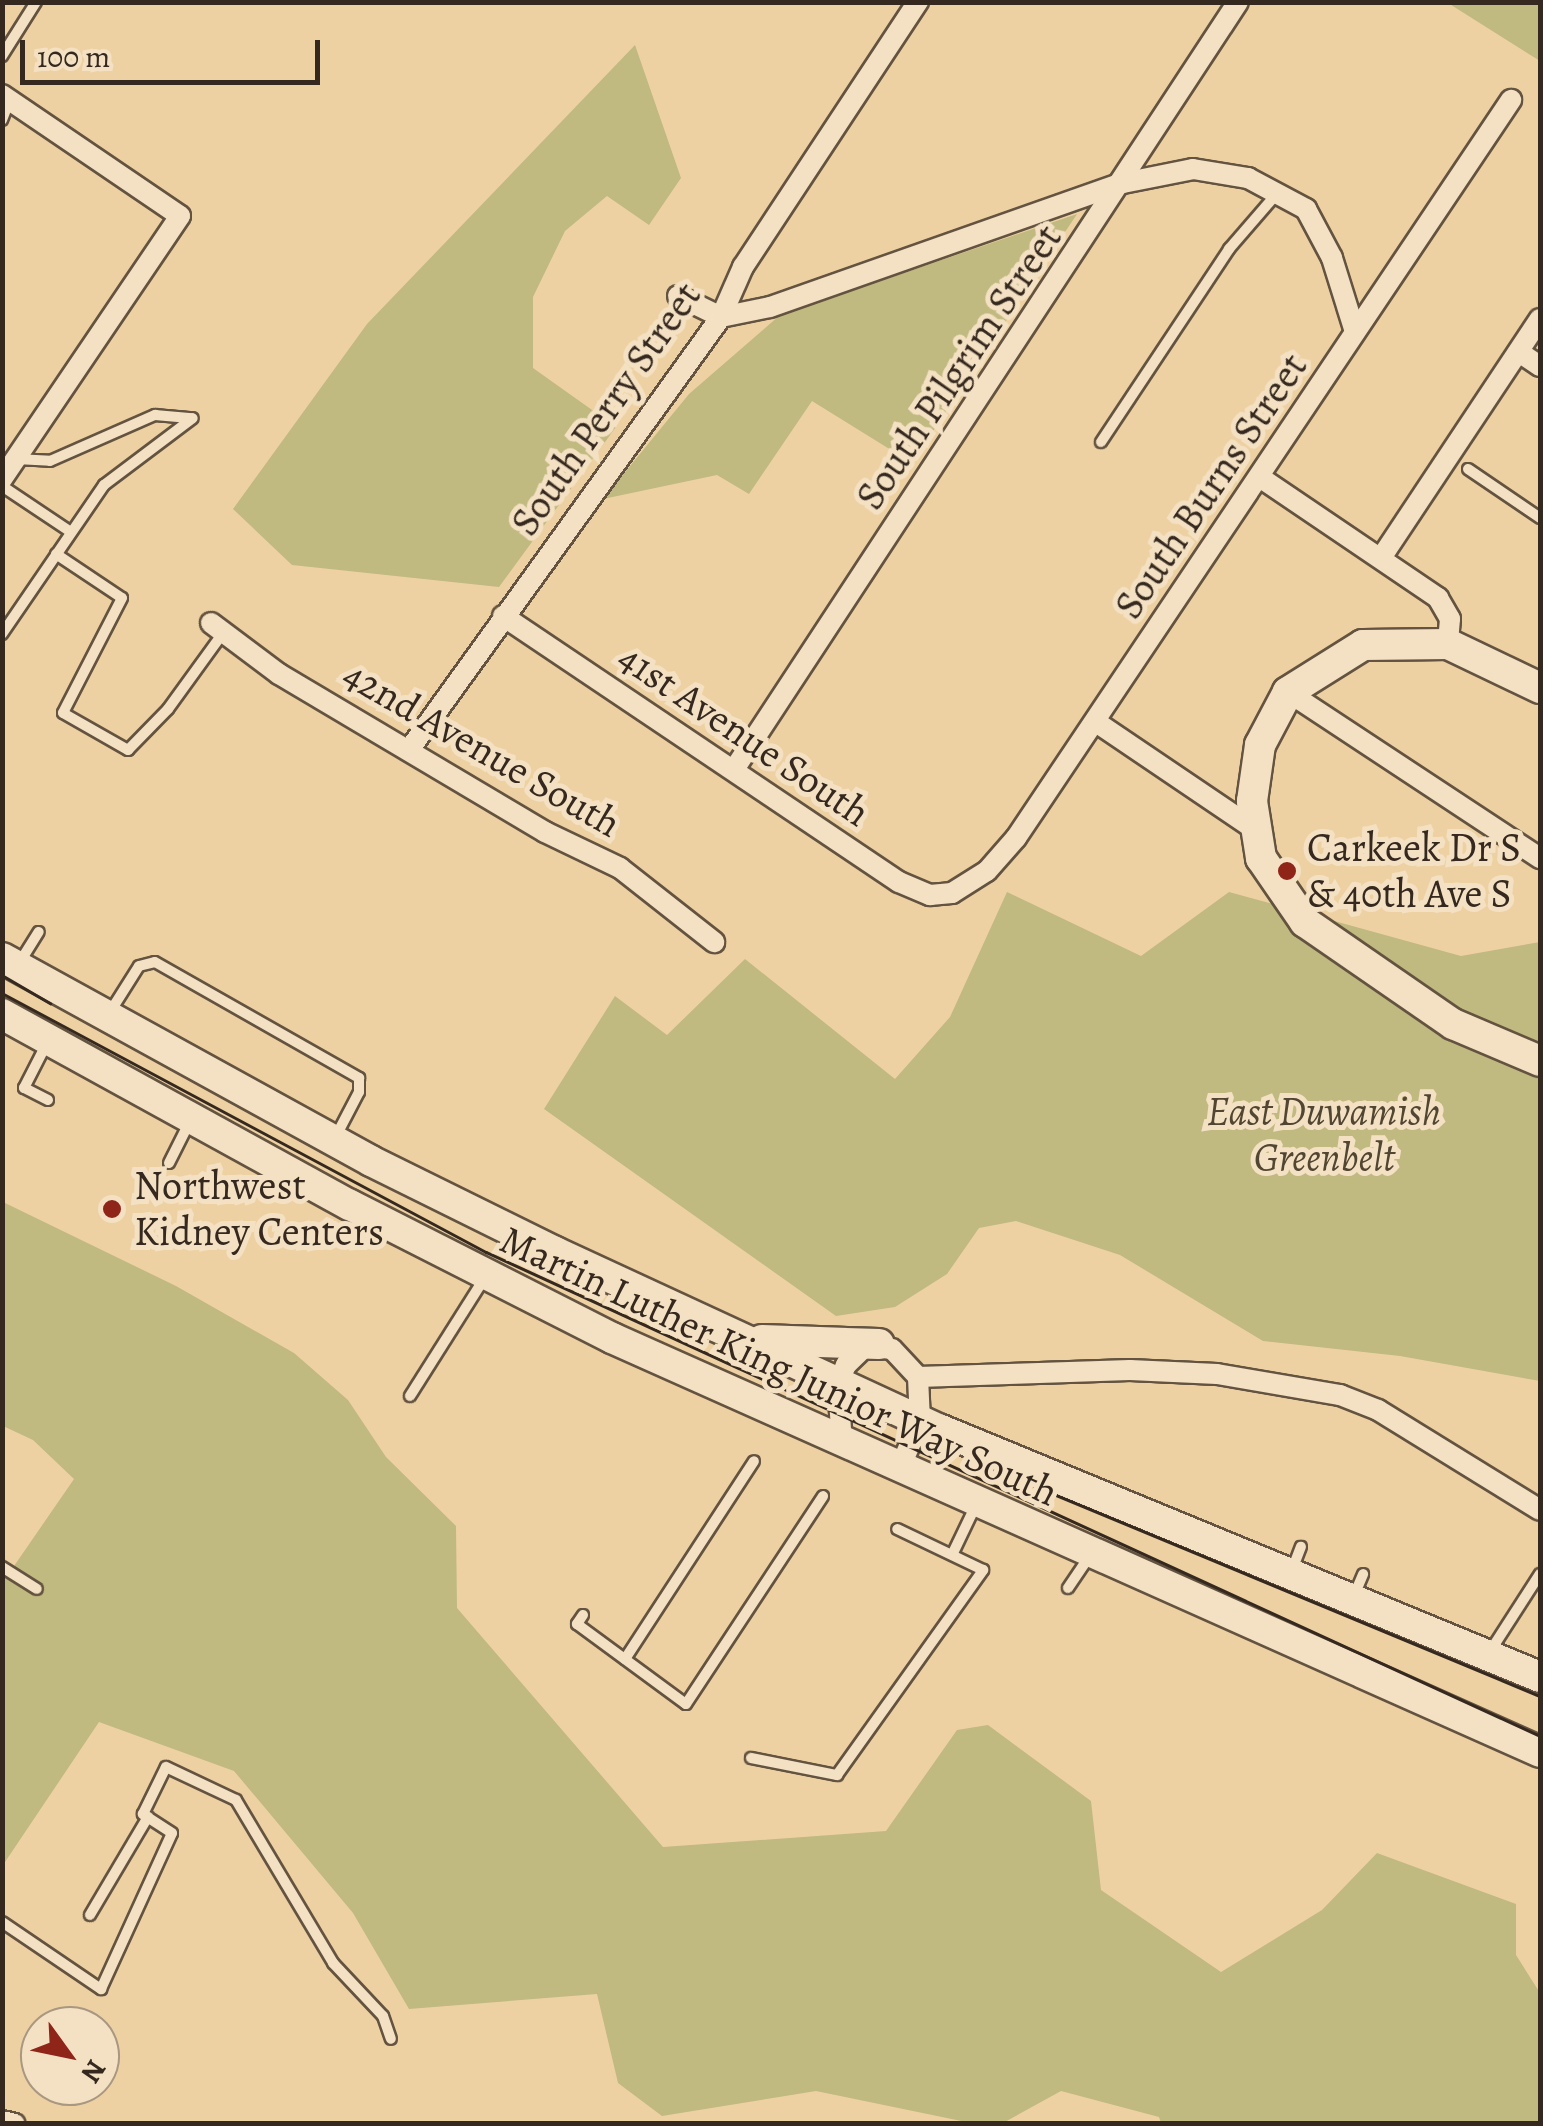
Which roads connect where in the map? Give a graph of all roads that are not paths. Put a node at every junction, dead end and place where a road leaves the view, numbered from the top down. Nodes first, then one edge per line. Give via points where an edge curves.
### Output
1 (36, 2) edge
2 (918, 2) edge
3 (1238, 2) edge
4 (2, 56) edge
5 (7, 96) edge
6 (1511, 100) dead end
7 (2, 120) edge
8 (1124, 184) junction
9 (1279, 191) junction
10 (678, 296) dead end
11 (720, 316) junction
12 (1540, 318) edge
13 (1355, 332) junction
14 (1518, 352) junction
15 (1540, 366) edge
16 (1101, 442) dead end
17 (16, 459) junction
18 (1468, 469) dead end
19 (1261, 478) junction
20 (2, 482) edge
21 (1540, 518) edge
22 (71, 532) junction
23 (56, 554) junction
24 (1381, 558) junction
25 (503, 616) junction
26 (217, 628) joint
27 (2, 634) edge
28 (1448, 644) junction
29 (1540, 688) edge
30 (1288, 692) junction
31 (1096, 722) junction
32 (409, 750) junction
33 (735, 768) junction
34 (1254, 830) junction
35 (1540, 858) edge
36 (952, 894) joint
37 (39, 932) dead end
38 (714, 942) dead end
39 (10, 962) edge
40 (2, 1014) edge
41 (108, 1018) junction
42 (49, 1040) junction
43 (1540, 1060) edge
44 (48, 1100) dead end
45 (192, 1118) junction
46 (333, 1140) junction
47 (169, 1163) dead end
48 (486, 1276) junction
49 (741, 1338) junction
50 (878, 1344) junction
51 (918, 1377) junction
52 (838, 1383) junction
53 (410, 1396) dead end
54 (920, 1421) junction
55 (842, 1445) junction
56 (754, 1461) dead end
57 (898, 1470) junction
58 (823, 1496) dead end
59 (977, 1504) junction
60 (1540, 1510) edge
61 (896, 1529) dead end
62 (953, 1553) junction
63 (1092, 1553) junction
64 (2, 1567) edge
65 (1540, 1574) edge
66 (1068, 1588) dead end
67 (37, 1589) dead end
68 (583, 1614) dead end
69 (1488, 1654) junction
70 (625, 1659) junction
71 (1540, 1677) edge
72 (1540, 1752) edge
73 (751, 1758) dead end
74 (148, 1817) junction
75 (90, 1914) dead end
76 (2, 1922) edge
77 (391, 2039) dead end
78 (2, 2120) edge
79 (15, 2124) edge

1 - 4 lane
2 - 11 street, South Perry Street via 743,267
3 - 8 street, South Pilgrim Street
5 - 7 lane
5 - 17 street via 180,216
6 - 13 street, South Burns Street
8 - 9 street via 1194,169 1225,171
8 - 11 street via 770,307
8 - 33 street, South Pilgrim Street
9 - 13 street via 1316,222
9 - 16 lane via 1229,249
10 - 11 street
11 - 25 street, South Perry Street
12 - 14 street
13 - 19 street, South Burns Street
14 - 15 street
14 - 24 street
17 - 20 street
17 - 22 lane via 50,461 155,415 192,418 104,484
18 - 21 lane
19 - 24 street
19 - 31 street, South Burns Street
20 - 22 lane
22 - 23 lane
23 - 26 lane via 122,598 63,714 128,750 168,709
23 - 27 lane
24 - 28 street via 1444,604
25 - 32 street, South Perry Street
25 - 33 street, 41st Avenue South
26 - 32 street, 42nd Avenue South via 278,674
28 - 29 main road
28 - 30 main road via 1363,645
30 - 34 main road via 1260,745
30 - 35 street
31 - 34 street
31 - 36 street, South Burns Street via 1002,857
32 - 38 street, 42nd Avenue South via 545,832 620,868
33 - 36 street, 41st Avenue South via 899,882 930,896
34 - 43 main road via 1280,891 1327,941 1454,1024
37 - 39 lane
39 - 41 main road, Martin Luther King Junior Way South
40 - 42 main road, Martin Luther King Junior Way South
41 - 46 main road, Martin Luther King Junior Way South
41 - 46 lane via 139,966 155,962 359,1078 359,1092
42 - 44 lane via 24,1088
42 - 45 main road, Martin Luther King Junior Way South
45 - 47 lane
45 - 48 main road, Martin Luther King Junior Way South
46 - 49 main road, Martin Luther King Junior Way South
48 - 53 lane
48 - 55 main road, Martin Luther King Junior Way South
49 - 50 main road
49 - 52 main road, Martin Luther King Junior Way South
50 - 51 street
50 - 52 street via 856,1353
51 - 54 street
51 - 60 street via 1218,1374 1340,1395 1378,1410
52 - 54 main road, Martin Luther King Junior Way South
52 - 55 street
54 - 57 street
54 - 69 main road, Martin Luther King Junior Way South via 1296,1560
55 - 57 main road, Martin Luther King Junior Way South
56 - 70 lane
57 - 59 main road, Martin Luther King Junior Way South
58 - 70 lane via 686,1704
59 - 62 lane
59 - 63 main road, Martin Luther King Junior Way South
61 - 62 lane
62 - 73 lane via 983,1570 838,1775
63 - 66 lane
63 - 72 main road, Martin Luther King Junior Way South
64 - 67 lane
65 - 69 lane
68 - 70 lane via 577,1624
69 - 71 main road, Martin Luther King Junior Way South
74 - 75 lane
74 - 76 lane via 172,1833 100,1989
74 - 77 lane via 143,1814 166,1767 236,1800 333,1963 383,2016
78 - 79 street

